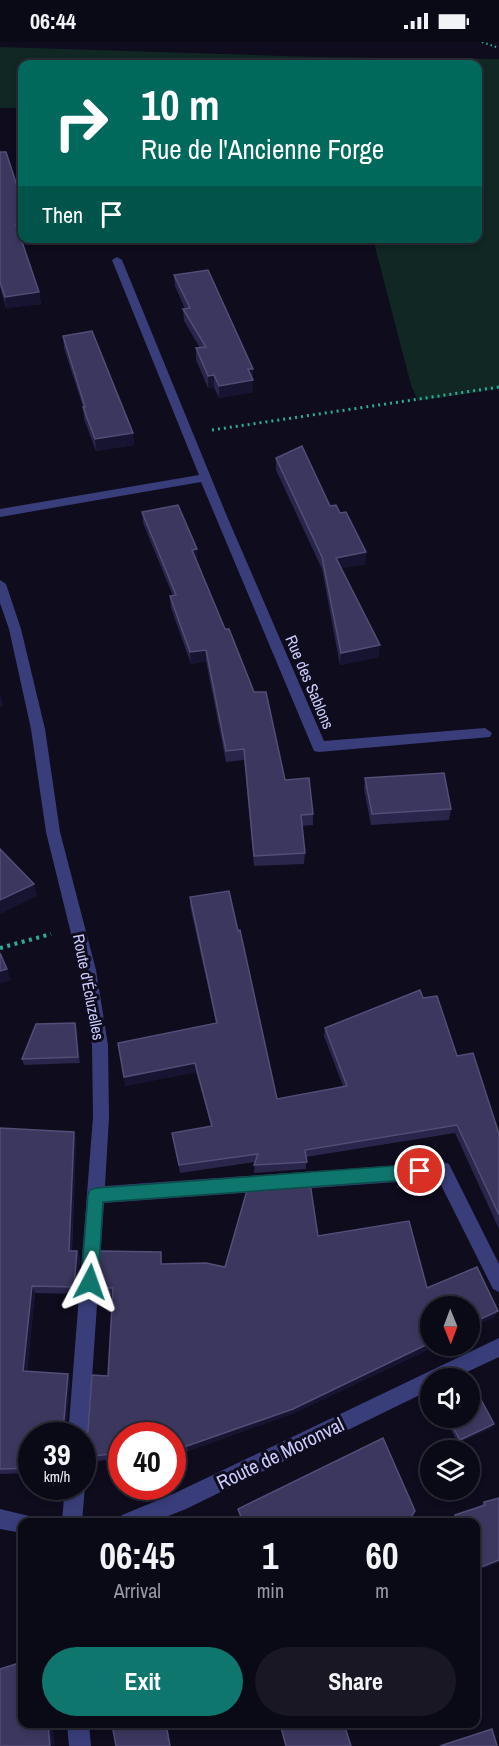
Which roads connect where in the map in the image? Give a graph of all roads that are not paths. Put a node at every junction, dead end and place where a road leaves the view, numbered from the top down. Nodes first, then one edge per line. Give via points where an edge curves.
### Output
1 (117, 260) dead end
2 (205, 478) junction
3 (0, 513) edge
4 (0, 584) edge
5 (485, 733) dead end
6 (96, 1195) junction
7 (499, 1283) edge
8 (499, 1347) edge
9 (455, 1368) edge
10 (420, 1385) edge
11 (79, 1422) edge
12 (74, 1500) edge
13 (72, 1518) edge
14 (139, 1518) edge
15 (0, 1519) edge
16 (18, 1522) edge
17 (78, 1728) edge
18 (80, 1746) edge

1 - 2 street, Rue des Sablons
2 - 3 street
2 - 5 street, Rue des Sablons via 319,747
4 - 6 street, Route d'Écluzelles via 15,629 38,729 53,832 95,1006 102,1083
6 - 7 street via 443,1170
6 - 11 street, Route d'Écluzelles
8 - 9 street, Route de Moronval
10 - 14 street, Route de Moronval
12 - 13 street
15 - 16 street
17 - 18 street

